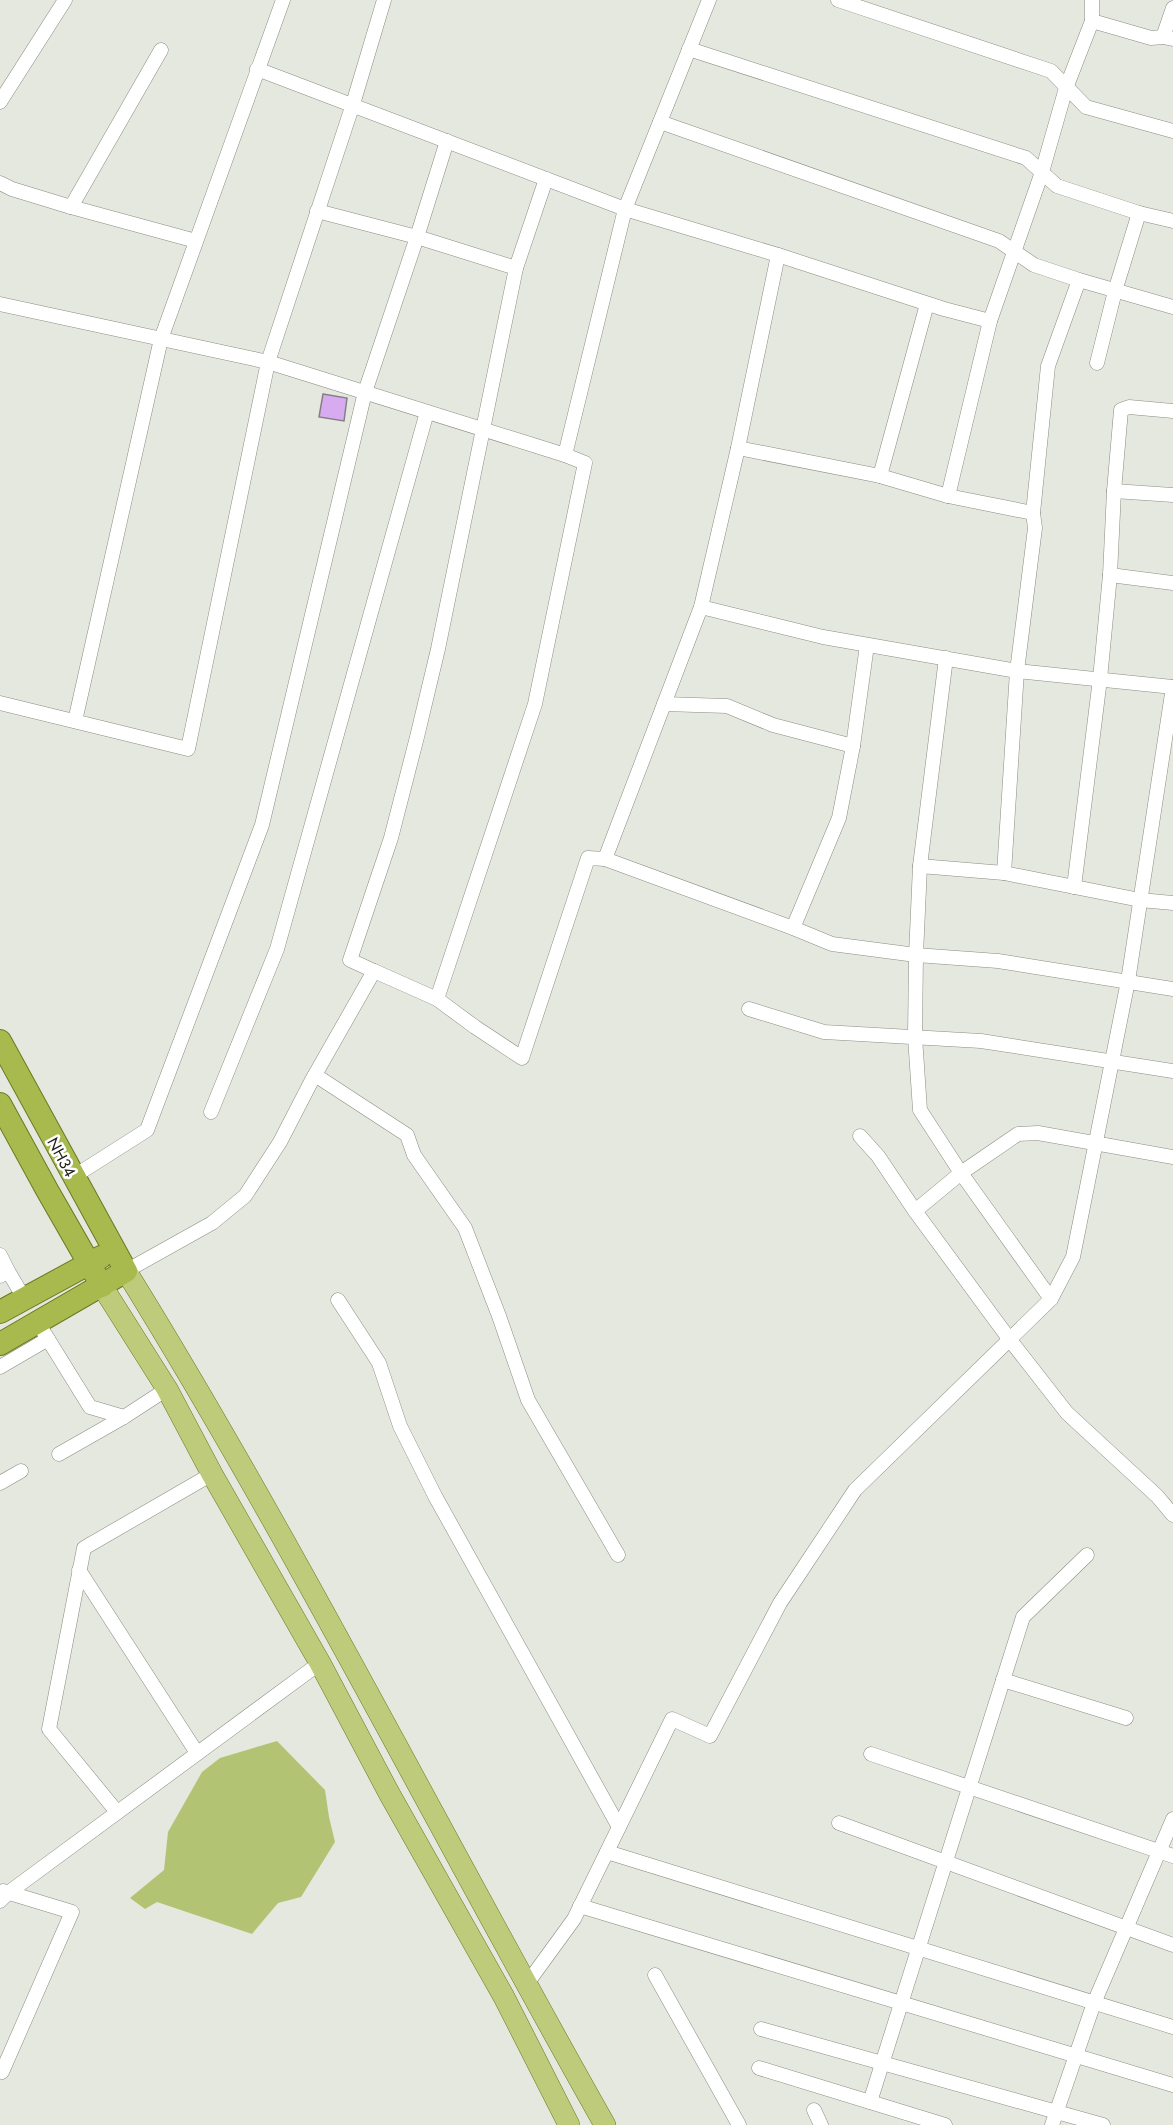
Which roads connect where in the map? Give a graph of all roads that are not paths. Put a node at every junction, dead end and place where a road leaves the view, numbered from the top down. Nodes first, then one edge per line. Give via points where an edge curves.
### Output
1 (64, 0) edge
2 (283, 0) edge
3 (384, 0) edge
4 (709, 0) edge
5 (838, 0) edge
6 (1092, 0) edge
7 (1173, 8) edge
8 (1092, 21) junction
9 (1168, 38) edge
10 (689, 49) junction
11 (161, 50) dead end
12 (257, 69) junction
13 (5, 83) edge
14 (1066, 88) junction
15 (0, 102) edge
16 (353, 104) junction
17 (660, 122) junction
18 (1173, 131) edge
19 (447, 141) junction
20 (1042, 172) junction
21 (546, 179) junction
22 (0, 183) edge
23 (71, 207) junction
24 (625, 209) junction
25 (317, 211) junction
26 (1139, 213) junction
27 (1173, 221) edge
28 (417, 237) junction
29 (196, 241) junction
30 (1013, 252) junction
31 (778, 255) junction
32 (516, 268) junction
33 (1079, 280) junction
34 (1115, 291) junction
35 (0, 304) edge
36 (927, 304) junction
37 (1173, 307) edge
38 (990, 321) junction
39 (161, 339) junction
40 (268, 362) junction
41 (1097, 363) dead end
42 (365, 392) junction
43 (1173, 411) edge
44 (428, 412) junction
45 (483, 429) junction
46 (738, 448) junction
47 (565, 455) junction
48 (880, 476) junction
49 (1114, 491) junction
50 (1173, 495) edge
51 (948, 496) junction
52 (1033, 513) junction
53 (1110, 575) junction
54 (1173, 583) edge
55 (701, 607) junction
56 (867, 645) junction
57 (946, 658) junction
58 (1017, 671) junction
59 (1100, 679) junction
60 (1173, 687) edge
61 (0, 703) edge
62 (664, 704) junction
63 (75, 721) junction
64 (853, 746) junction
65 (1158, 778) junction
66 (1173, 779) edge
67 (605, 859) junction
68 (920, 866) junction
69 (1004, 873) junction
70 (1074, 887) junction
71 (1140, 900) junction
72 (1173, 903) edge
73 (793, 928) junction
74 (916, 954) junction
75 (374, 971) junction
76 (1128, 981) junction
77 (1173, 989) edge
78 (437, 999) junction
79 (748, 1009) dead end
80 (915, 1037) junction
81 (1, 1044) edge
82 (1112, 1062) junction
83 (1173, 1071) edge
84 (315, 1075) junction
85 (0, 1104) edge
86 (211, 1112) dead end
87 (860, 1136) dead end
88 (1096, 1143) junction
89 (1173, 1157) edge
90 (961, 1173) junction
91 (73, 1177) junction
92 (915, 1211) junction
93 (113, 1250) junction
94 (0, 1255) edge
95 (90, 1263) junction
96 (126, 1271) junction
97 (4, 1274) edge
98 (102, 1286) junction
99 (24, 1298) junction
100 (1051, 1299) junction
101 (338, 1300) dead end
102 (0, 1312) edge
103 (43, 1331) junction
104 (1010, 1340) junction
105 (0, 1344) edge
106 (0, 1367) edge
107 (167, 1389) junction
108 (124, 1417) junction
109 (59, 1454) dead end
110 (21, 1471) dead end
111 (212, 1474) junction
112 (0, 1484) edge
113 (1173, 1515) edge
114 (618, 1555) dead end
115 (1087, 1555) dead end
116 (80, 1570) junction
117 (320, 1663) junction
118 (1003, 1680) junction
119 (1126, 1718) dead end
120 (197, 1753) junction
121 (872, 1754) dead end
122 (969, 1787) junction
123 (117, 1812) junction
124 (1173, 1819) edge
125 (839, 1823) dead end
126 (619, 1827) junction
127 (1159, 1851) junction
128 (607, 1852) junction
129 (1173, 1856) edge
130 (946, 1862) junction
131 (3, 1895) edge
132 (580, 1906) junction
133 (1126, 1928) junction
134 (1173, 1945) edge
135 (918, 1948) junction
136 (655, 1975) dead end
137 (526, 1985) junction
138 (504, 1997) junction
139 (901, 2003) junction
140 (1094, 2003) junction
141 (1173, 2027) edge
142 (761, 2029) dead end
143 (1076, 2056) junction
144 (882, 2063) junction
145 (759, 2068) dead end
146 (1, 2073) edge
147 (1173, 2085) edge
148 (870, 2102) junction
149 (814, 2110) dead end
150 (1054, 2118) edge
151 (569, 2125) edge
152 (605, 2125) edge
153 (740, 2125) edge
154 (821, 2125) edge
155 (945, 2125) edge
156 (1103, 2125) edge

1 - 13 street
2 - 12 street
3 - 16 street
4 - 10 street
5 - 14 street via 1051,71
6 - 8 street
7 - 9 street
8 - 9 street via 1151,38
8 - 14 street
10 - 17 street
10 - 20 street via 1026,158
11 - 23 street
12 - 16 street
12 - 29 street
13 - 15 street
14 - 18 street via 1086,107
14 - 20 street
16 - 19 street
16 - 25 street
17 - 24 street
17 - 30 street via 999,241
19 - 21 street
19 - 28 street
20 - 26 street via 1057,186
20 - 30 street
21 - 24 street
21 - 32 street
22 - 23 street
23 - 29 street
24 - 31 street
24 - 47 street
25 - 28 street
25 - 40 street
26 - 27 street
26 - 34 street
28 - 32 street
28 - 42 street
29 - 39 street
30 - 33 street via 1034,265
30 - 38 street
31 - 36 street
31 - 46 street
32 - 45 street
33 - 34 street
33 - 52 street via 1048,366
34 - 37 street
34 - 41 street
35 - 39 street
36 - 38 street
36 - 48 street
38 - 51 street
39 - 40 street
39 - 63 street
40 - 42 street
40 - 63 street via 188,749
42 - 44 street
42 - 91 street via 262,825 147,1130
43 - 49 street via 1129,407 1121,410
44 - 45 street
44 - 86 street via 277,949
45 - 47 street
45 - 75 street via 417,737 391,838 350,960
46 - 48 street
46 - 55 street
47 - 78 street via 585,463 535,704
48 - 51 street
49 - 50 street
49 - 53 street
51 - 52 street
52 - 58 street via 1035,528
53 - 54 street
53 - 59 street
55 - 56 street
55 - 62 street
56 - 57 street
56 - 64 street
57 - 58 street
57 - 68 street
58 - 59 street
58 - 69 street
59 - 60 street
59 - 70 street
60 - 65 street
61 - 63 street
62 - 64 street via 727,706 773,725
62 - 67 street
64 - 73 street via 839,818
65 - 66 street
65 - 71 street
67 - 73 street
67 - 78 street via 588,858 522,1058
68 - 69 street
68 - 74 street
69 - 70 street
70 - 71 street
71 - 72 street
71 - 76 street
73 - 74 street via 832,944
74 - 76 street via 998,961
74 - 80 street
75 - 78 street
75 - 84 street
76 - 77 street
76 - 82 street
79 - 80 street via 824,1032
80 - 82 street via 981,1041
80 - 90 street via 920,1110
81 - 91 highway, NH34 / NH34
82 - 83 street
82 - 88 street
84 - 96 street via 280,1142 245,1196 212,1223
84 - 114 street via 407,1135 414,1155 465,1228 528,1400
85 - 95 highway, NH34
87 - 92 street
88 - 89 street
88 - 90 street via 1038,1133 1018,1134
88 - 100 street via 1073,1257
90 - 92 street
90 - 100 street
91 - 93 highway, NH34 / NH34
92 - 104 street
93 - 95 highway
93 - 96 highway, NH34 / NH34
94 - 97 street
95 - 98 highway, NH34
95 - 99 highway
96 - 98 highway
96 - 137 main road via 192,1378
97 - 99 street
98 - 103 highway
98 - 107 main road
99 - 102 highway
99 - 103 highway
100 - 104 street
101 - 126 street via 379,1363 400,1426 435,1496
103 - 105 highway
103 - 106 street
103 - 108 street via 90,1407
104 - 113 street via 1067,1413
104 - 126 street via 855,1490 780,1603 710,1736 672,1719
107 - 108 street
107 - 111 main road
108 - 109 street
110 - 112 street
111 - 116 street via 84,1548
111 - 117 main road
115 - 118 street via 1023,1617
116 - 120 street
116 - 123 street via 49,1729
117 - 120 street
117 - 138 main road
118 - 119 street
118 - 122 street
120 - 123 street
121 - 122 street
122 - 127 street
122 - 130 street
123 - 131 street
124 - 127 street
125 - 130 street
126 - 128 street
127 - 129 street
127 - 133 street
128 - 132 street
128 - 135 street
130 - 133 street
130 - 135 street
131 - 146 street via 72,1912
132 - 137 street
132 - 139 street
133 - 134 street
133 - 140 street
135 - 139 street
135 - 140 street
136 - 153 street
137 - 138 main road
137 - 152 main road
138 - 151 main road
139 - 143 street
139 - 144 street
140 - 141 street
140 - 143 street
142 - 144 street
143 - 147 street
143 - 150 street
144 - 148 street
144 - 150 street
145 - 148 street
148 - 155 street
149 - 154 street
150 - 156 street

